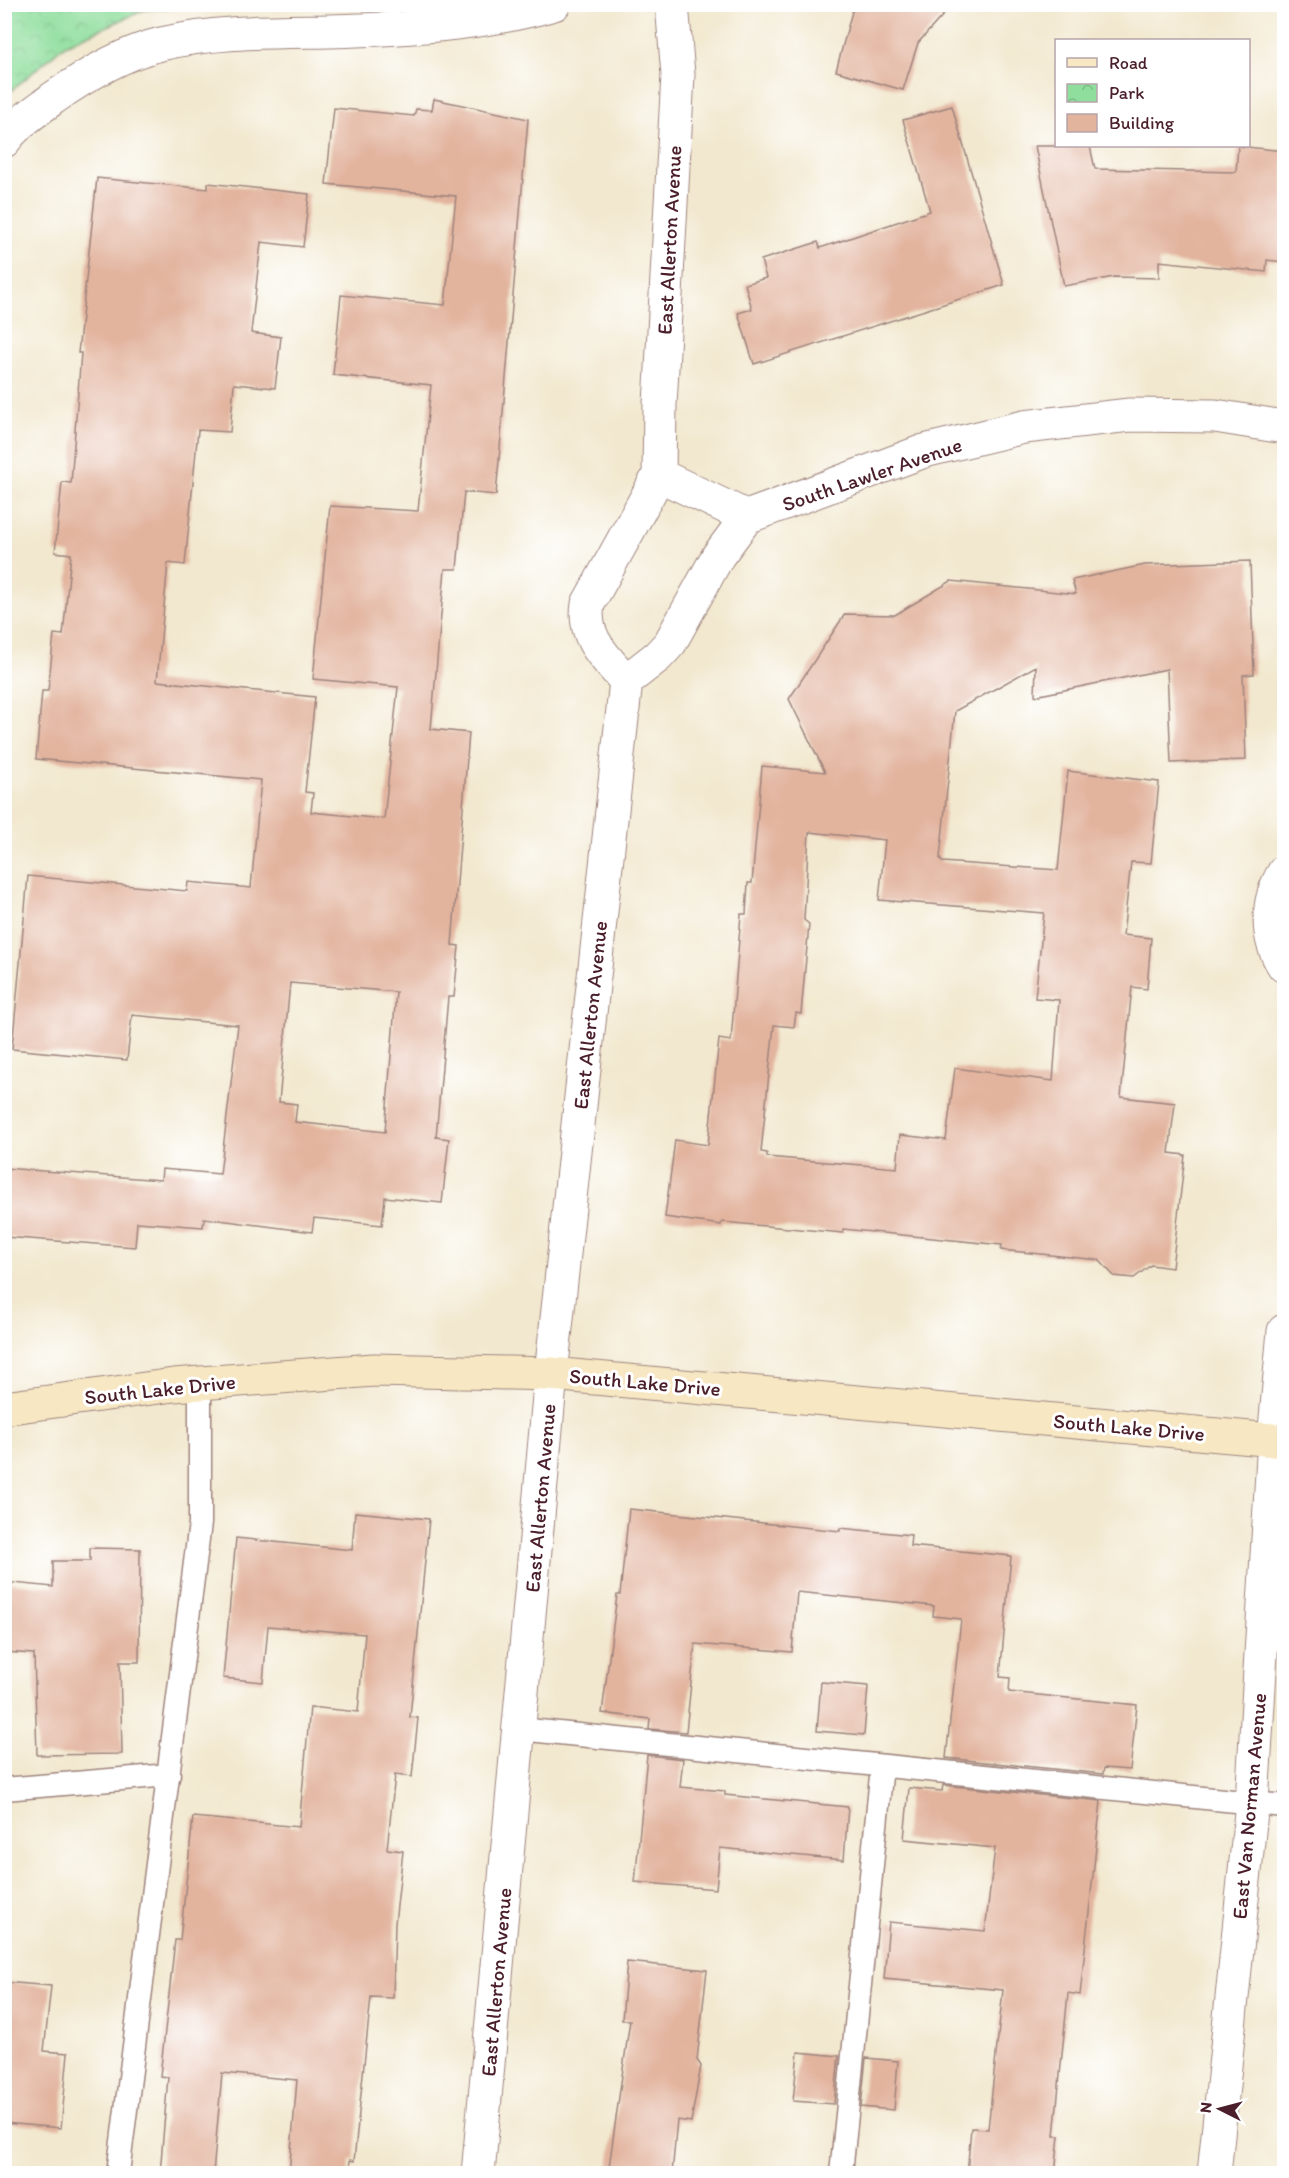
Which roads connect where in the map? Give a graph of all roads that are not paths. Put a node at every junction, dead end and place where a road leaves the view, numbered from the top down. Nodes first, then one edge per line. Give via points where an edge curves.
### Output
1 (554, 4) edge
2 (672, 4) edge
3 (4, 141) edge
4 (1284, 427) edge
5 (659, 475) junction
6 (747, 517) junction
7 (626, 681) junction
8 (1284, 872) edge
9 (1284, 966) edge
10 (1284, 1331) edge
11 (551, 1374) junction
12 (200, 1383) junction
13 (4, 1408) edge
14 (1279, 1441) edge
15 (519, 1729) junction
16 (882, 1766) junction
17 (169, 1775) junction
18 (4, 1789) edge
19 (1252, 1802) junction
20 (1284, 1806) edge
21 (118, 2173) edge
22 (478, 2174) edge
23 (841, 2174) edge
24 (1214, 2174) edge

1 - 3 street via 447,24 217,34 159,44 109,64 61,93 14,128
2 - 5 street, East Allerton Avenue via 678,75
4 - 6 street, South Lawler Avenue via 1215,416 1130,415 1024,427 924,451
5 - 6 street
5 - 7 street, East Allerton Avenue via 588,604 586,617 594,644
6 - 7 street via 718,556 670,643
7 - 11 street, East Allerton Avenue
8 - 9 street via 1270,908 1271,942
10 - 14 street, East Van Norman Avenue
11 - 12 main road, South Lake Drive via 374,1370
11 - 14 main road, South Lake Drive
11 - 15 street, East Allerton Avenue
12 - 13 main road, South Lake Drive
12 - 17 lane via 200,1523
14 - 19 street, East Van Norman Avenue
15 - 16 lane
15 - 22 street, East Allerton Avenue
16 - 19 lane
16 - 23 lane
17 - 18 lane
17 - 21 lane
19 - 20 lane
19 - 24 street, East Van Norman Avenue

